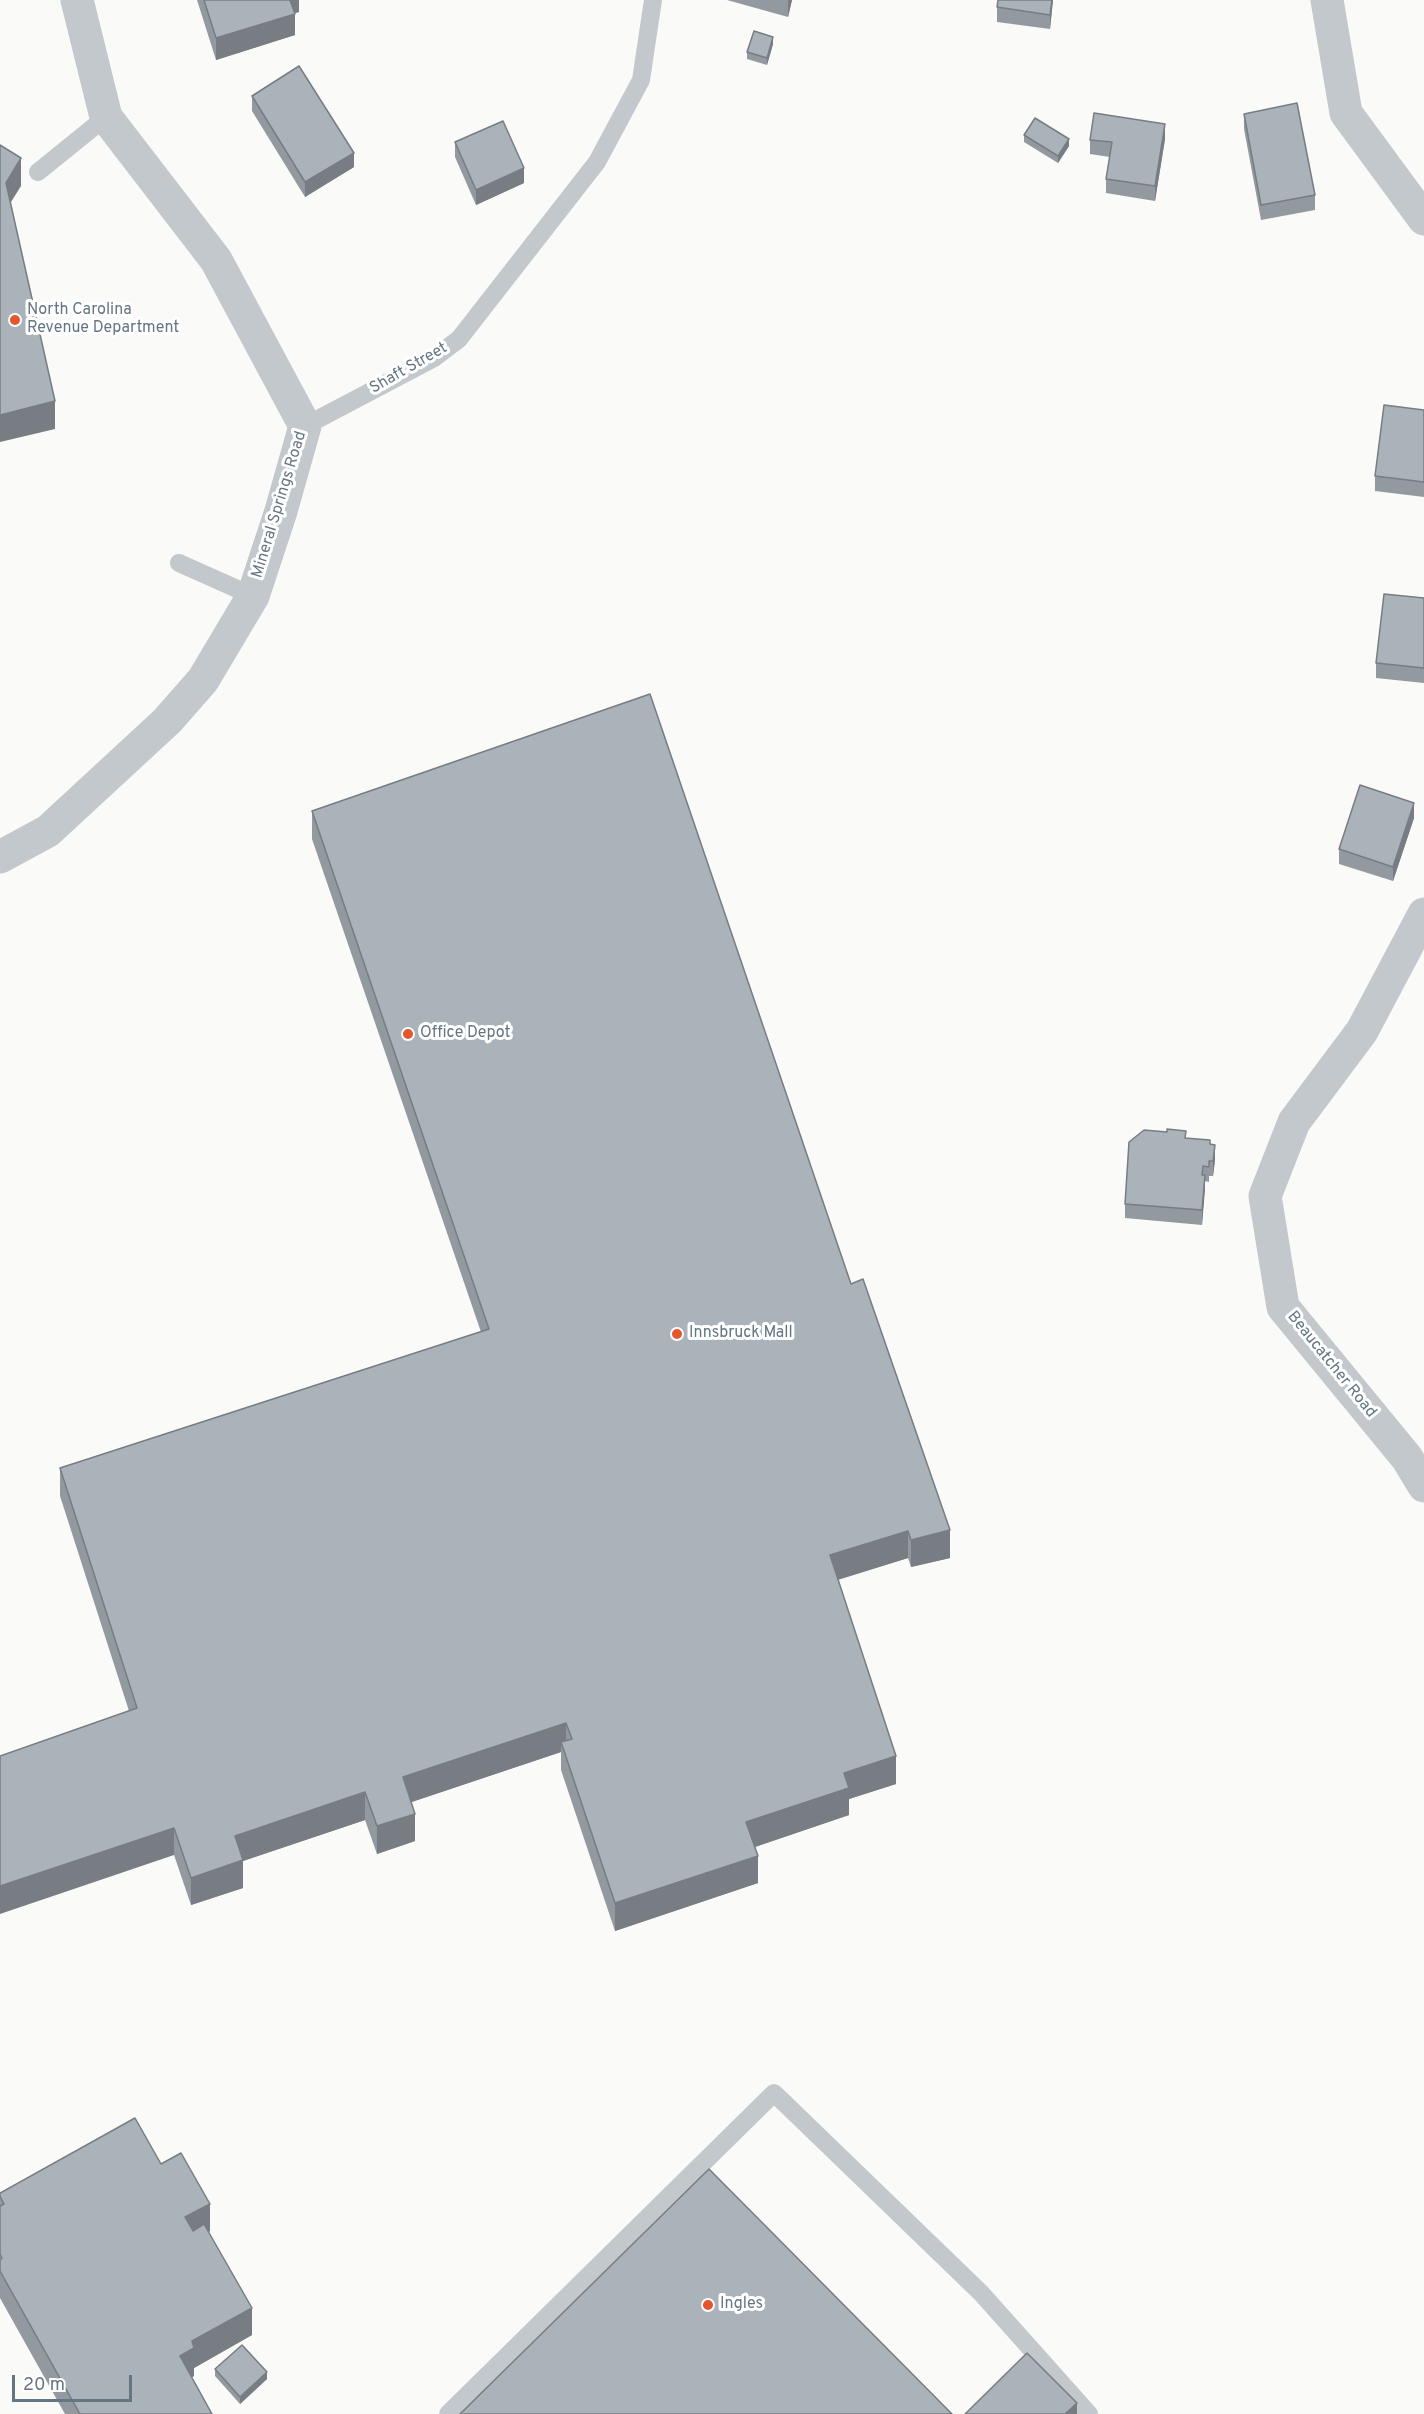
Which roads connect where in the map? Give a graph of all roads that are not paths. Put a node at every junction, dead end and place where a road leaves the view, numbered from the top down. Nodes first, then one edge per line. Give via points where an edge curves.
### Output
1 (77, 0) edge
2 (653, 0) edge
3 (1327, 0) edge
4 (106, 117) junction
5 (38, 172) dead end
6 (1424, 219) edge
7 (305, 426) junction
8 (179, 563) dead end
9 (253, 596) junction
10 (0, 857) edge
11 (1424, 914) edge
12 (1424, 1486) edge
13 (448, 2414) edge
14 (1089, 2414) edge

1 - 4 street, Mineral Springs Road
2 - 7 lane, Shaft Street via 641,80 597,162 459,339 434,358
3 - 6 street via 1346,113
4 - 5 lane
4 - 7 street, Mineral Springs Road via 216,261
7 - 9 street, Mineral Springs Road
8 - 9 lane
9 - 10 street, Mineral Springs Road via 203,680 167,721 48,831
11 - 12 street, Beaucatcher Road via 1362,1031 1294,1122 1265,1196 1283,1307 1407,1458
13 - 14 lane via 774,2093 981,2293

